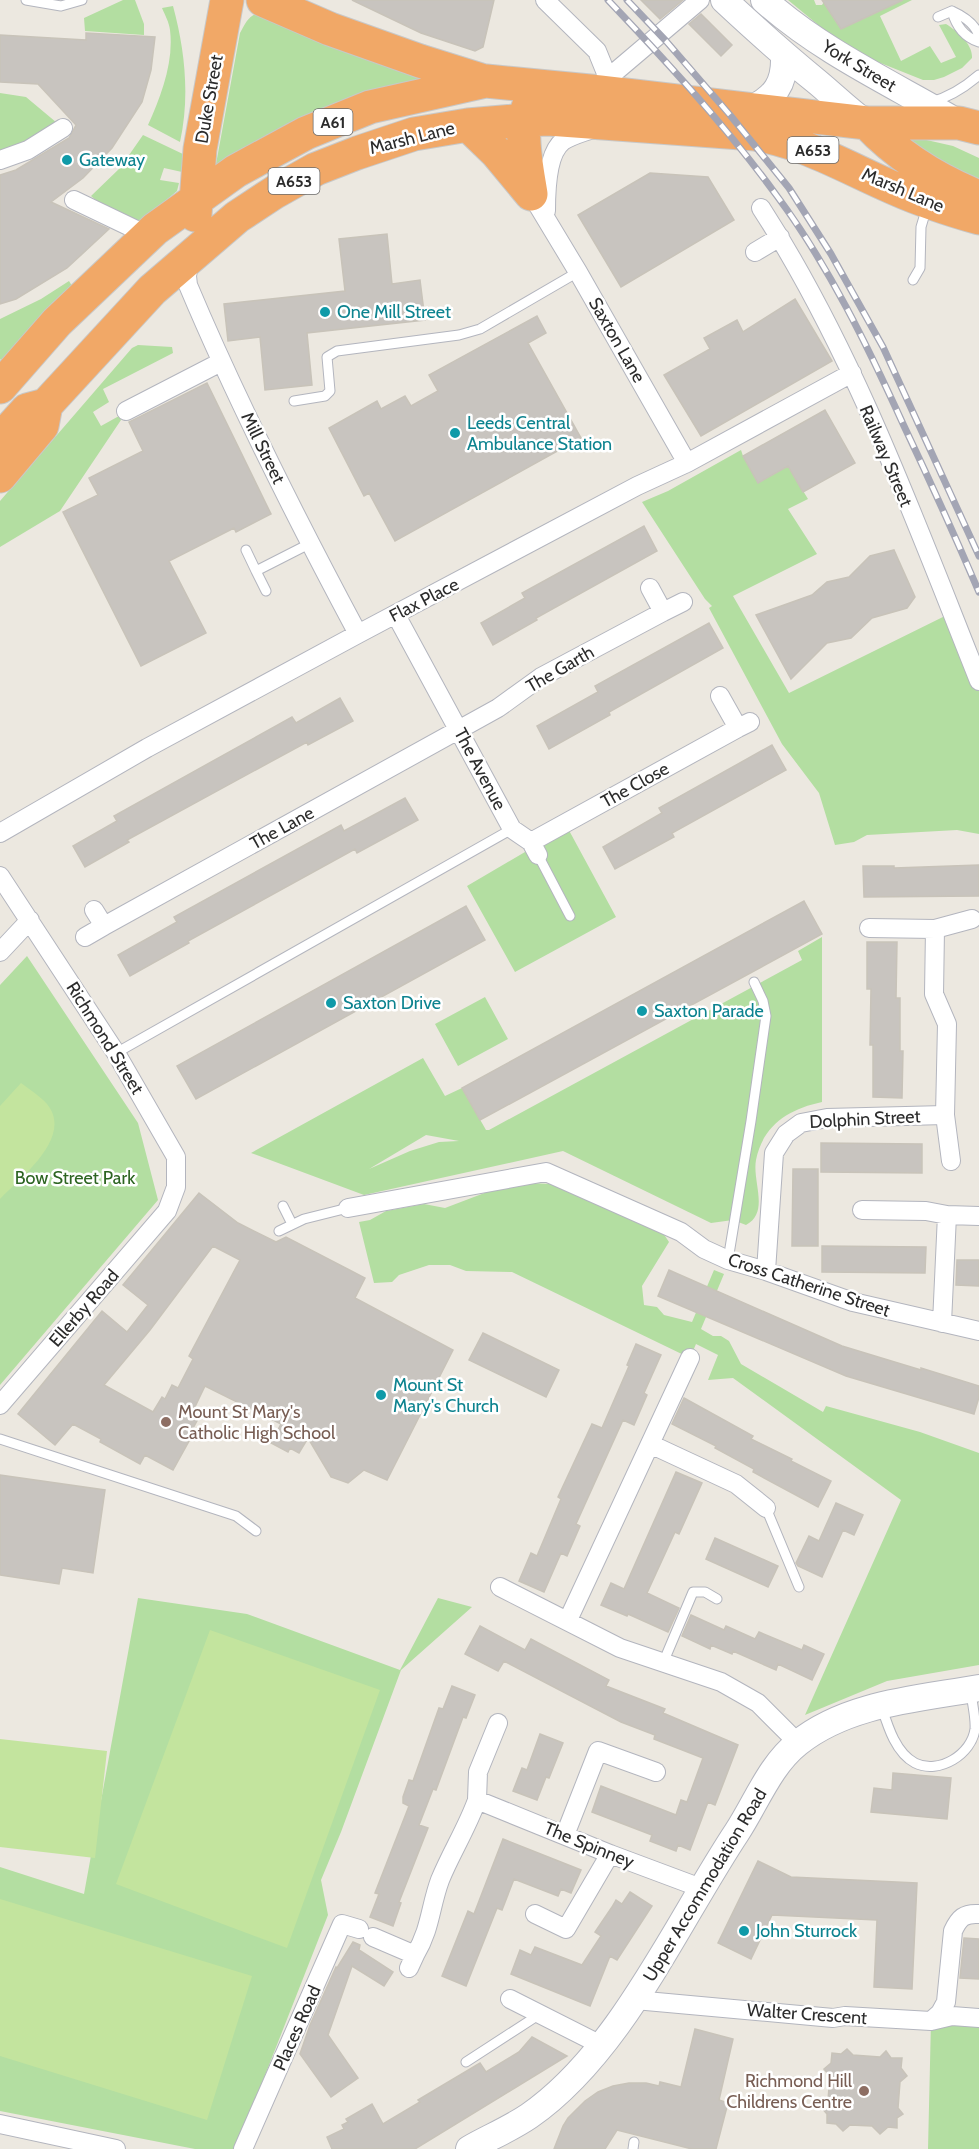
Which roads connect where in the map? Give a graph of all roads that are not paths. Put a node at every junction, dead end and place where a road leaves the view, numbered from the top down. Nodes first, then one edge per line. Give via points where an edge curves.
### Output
1 (26, 0) edge
2 (82, 0) edge
3 (227, 0) edge
4 (263, 0) edge
5 (298, 0) edge
6 (545, 0) edge
7 (724, 0) edge
8 (764, 0) edge
9 (697, 2) edge
10 (952, 11) junction
11 (938, 17) dead end
12 (330, 29) junction
13 (979, 37) edge
14 (979, 42) edge
15 (784, 56) junction
16 (979, 75) edge
17 (486, 81) junction
18 (541, 87) junction
19 (605, 98) junction
20 (926, 104) junction
21 (751, 110) junction
22 (525, 120) junction
23 (867, 123) junction
24 (468, 124) junction
25 (969, 126) edge
26 (63, 128) dead end
27 (0, 160) edge
28 (979, 197) edge
29 (196, 199) junction
30 (74, 200) dead end
31 (929, 202) junction
32 (538, 207) junction
33 (761, 208) dead end
34 (979, 218) edge
35 (147, 236) junction
36 (780, 237) junction
37 (755, 252) dead end
38 (191, 256) junction
39 (578, 272) junction
40 (913, 280) dead end
41 (221, 363) junction
42 (852, 374) junction
43 (0, 387) edge
44 (294, 401) dead end
45 (46, 405) junction
46 (126, 411) dead end
47 (0, 440) edge
48 (687, 463) junction
49 (0, 476) edge
50 (311, 543) junction
51 (246, 550) dead end
52 (256, 571) junction
53 (650, 588) dead end
54 (266, 591) dead end
55 (683, 602) dead end
56 (663, 612) junction
57 (396, 615) junction
58 (358, 634) junction
59 (979, 681) edge
60 (720, 696) dead end
61 (459, 730) junction
62 (512, 829) junction
63 (0, 833) edge
64 (535, 849) junction
65 (0, 876) edge
66 (94, 910) dead end
67 (570, 916) dead end
68 (972, 919) dead end
69 (30, 920) junction
70 (104, 926) junction
71 (869, 928) dead end
72 (935, 929) junction
73 (85, 937) dead end
74 (0, 952) edge
75 (754, 982) dead end
76 (116, 1053) junction
77 (945, 1115) junction
78 (951, 1161) dead end
79 (283, 1206) dead end
80 (348, 1209) joint
81 (861, 1210) dead end
82 (167, 1211) joint
83 (947, 1215) junction
84 (979, 1216) edge
85 (292, 1224) junction
86 (279, 1231) dead end
87 (728, 1260) junction
88 (766, 1271) junction
89 (942, 1323) junction
90 (979, 1331) edge
91 (690, 1358) dead end
92 (0, 1406) edge
93 (0, 1439) edge
94 (650, 1444) junction
95 (766, 1508) joint
96 (256, 1532) dead end
97 (500, 1587) dead end
98 (799, 1587) dead end
99 (717, 1599) dead end
100 (568, 1620) junction
101 (663, 1662) junction
102 (975, 1689) edge
103 (881, 1706) junction
104 (498, 1723) dead end
105 (798, 1743) junction
106 (656, 1772) dead end
107 (477, 1800) junction
108 (565, 1835) junction
109 (610, 1854) junction
110 (701, 1888) junction
111 (535, 1914) dead end
112 (979, 1914) edge
113 (510, 1999) dead end
114 (635, 2000) junction
115 (540, 2014) junction
116 (979, 2018) edge
117 (931, 2021) junction
118 (602, 2045) junction
119 (466, 2062) dead end
120 (0, 2124) edge
121 (116, 2149) edge
122 (243, 2149) edge
123 (469, 2149) edge

1 - 2 lane via 61,6
3 - 29 highway, Duke Street via 200,149
4 - 12 highway, A653
5 - 12 highway
6 - 19 street via 597,51
7 - 15 street, York Street
8 - 20 street, York Street via 789,22 857,67
9 - 19 street
10 - 11 lane
10 - 13 lane via 965,17
10 - 14 lane via 956,24 969,39
12 - 17 highway, A653
15 - 21 street via 784,72 776,92
15 - 23 street, York Street
16 - 20 lane via 946,99
17 - 18 highway, Marsh Lane / A653
17 - 29 highway, Marsh Lane / A61 via 370,107 236,171
18 - 19 highway, Marsh Lane / A653
18 - 22 highway via 529,104
19 - 21 highway, Marsh Lane / A653
19 - 22 highway, Marsh Lane / A653 via 548,119
19 - 31 highway, Marsh Lane / A653 via 783,140
19 - 32 street via 554,154
20 - 25 street, York Street
21 - 23 highway, Marsh Lane / A653
22 - 24 highway, Marsh Lane / A653
22 - 32 highway via 524,147
23 - 25 highway, Marsh Lane / A653
23 - 28 highway via 883,140 922,168
24 - 32 highway
24 - 38 highway, Marsh Lane / A653 via 414,134 316,169 246,210
26 - 27 street via 28,150
29 - 35 highway, Marsh Lane / A61
29 - 38 highway, Duke Street
30 - 35 street
31 - 34 highway, Marsh Lane / A653
31 - 40 lane via 921,227 920,268
32 - 39 street, Saxton Lane
33 - 36 street, Railway Street
35 - 43 highway, Marsh Lane / A61 via 57,322
36 - 37 street
36 - 42 street, Railway Street
38 - 41 street, Mill Street via 188,285
38 - 45 highway, Marsh Lane via 152,290
39 - 44 lane via 480,328 459,335 337,351 327,357 330,391 325,396
39 - 48 street, Saxton Lane
41 - 46 street
41 - 50 street, Mill Street
42 - 48 street, Flax Place
42 - 59 street, Railway Street
45 - 47 highway via 27,410
45 - 49 highway, Marsh Lane via 42,426
48 - 57 street, Flax Place
50 - 52 lane
50 - 58 street, Mill Street
51 - 52 lane
52 - 54 lane
53 - 56 street
55 - 56 street, The Garth
56 - 61 street, The Garth via 541,677
57 - 58 street, Flax Place
57 - 61 street, The Avenue
58 - 63 street, Flax Place
60 - 64 street, The Close via 744,725
61 - 62 street, The Avenue
61 - 70 street, The Lane
62 - 64 street, The Avenue
62 - 76 lane
64 - 67 lane, The Avenue
65 - 69 street, Richmond Street
66 - 70 street
68 - 72 street
69 - 74 street
69 - 76 street, Richmond Street
70 - 73 street, The Lane
71 - 72 street
72 - 77 street, Dolphin Street via 934,994 947,1024
75 - 87 lane via 763,1000 765,1027
76 - 82 street, Richmond Street via 176,1157 176,1187
77 - 78 street, Dolphin Street
77 - 88 street, Dolphin Street via 827,1118 801,1123 786,1134 774,1153
79 - 85 lane
80 - 85 lane
80 - 87 street, Cross Catherine Street via 546,1172 681,1232
81 - 83 street
82 - 92 street, Ellerby Road
83 - 84 street
83 - 89 street
85 - 86 lane
87 - 88 street, Cross Catherine Street
88 - 89 street, Cross Catherine Street via 853,1302
89 - 90 street, Cross Catherine Street
91 - 94 street
93 - 96 lane via 236,1516
94 - 95 street via 736,1484
94 - 100 street
95 - 98 lane
97 - 100 street
99 - 101 lane via 705,1592 693,1592
100 - 101 street via 621,1648
101 - 105 street via 721,1682 758,1703
102 - 103 street, Upper Accommodation Road
102 - 103 lane via 975,1729 967,1750 950,1763 915,1763 900,1749
103 - 105 street, Upper Accommodation Road via 837,1719
104 - 107 street via 478,1772
105 - 110 street, Upper Accommodation Road via 777,1765
106 - 108 street via 598,1751
107 - 108 street, The Spinney
107 - 122 street, Places Road via 440,1882 433,1914 412,1961 366,1933 342,1924
108 - 109 street, The Spinney
109 - 110 street, The Spinney
109 - 111 street via 566,1929
110 - 114 street, Upper Accommodation Road
112 - 117 street via 964,1915 953,1931 946,2002
113 - 115 street
114 - 117 street, Walter Crescent via 833,2018
114 - 118 street, Upper Accommodation Road
115 - 118 street
115 - 119 lane
116 - 117 street, Walter Crescent via 952,2016
118 - 123 street, Upper Accommodation Road via 567,2084 528,2117
120 - 121 street

